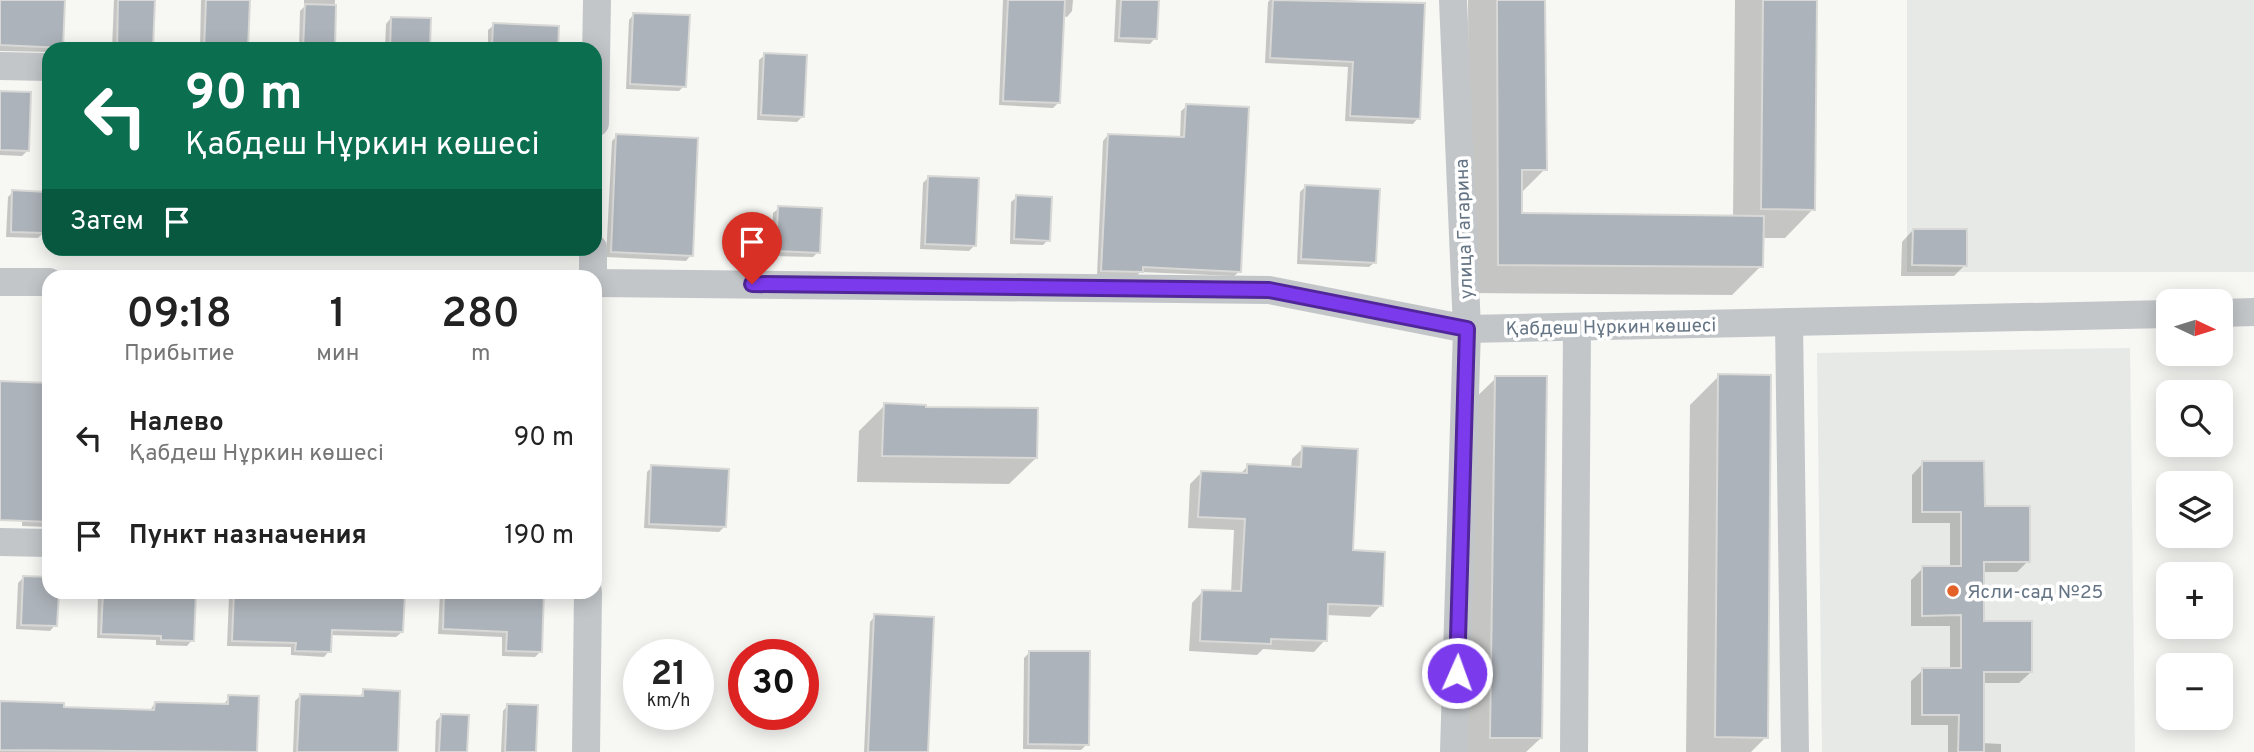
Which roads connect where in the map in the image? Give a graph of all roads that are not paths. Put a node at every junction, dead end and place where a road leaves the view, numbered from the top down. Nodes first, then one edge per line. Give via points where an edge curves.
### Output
1 (597, 0) edge
2 (1453, 0) edge
3 (596, 42) edge
4 (0, 66) edge
5 (42, 67) edge
6 (0, 282) edge
7 (42, 282) edge
8 (602, 282) edge
9 (2254, 312) edge
10 (2233, 313) edge
11 (2156, 314) edge
12 (1789, 322) junction
13 (1577, 327) junction
14 (1467, 329) junction
15 (0, 542) edge
16 (42, 542) edge
17 (588, 599) edge
18 (586, 752) edge
19 (1454, 752) edge
20 (1574, 752) edge
21 (1795, 752) edge

1 - 3 street
2 - 14 street, улица Гагарина
4 - 5 street
6 - 7 street
8 - 14 street, Қабдеш Нұркин көшесі via 1269,290
9 - 10 street
11 - 12 street, Қабдеш Нұркин көшесі
12 - 13 street, Қабдеш Нұркин көшесі
12 - 21 street
13 - 14 street, Қабдеш Нұркин көшесі
13 - 20 street
14 - 19 street, улица Гагарина
15 - 16 street
17 - 18 street

